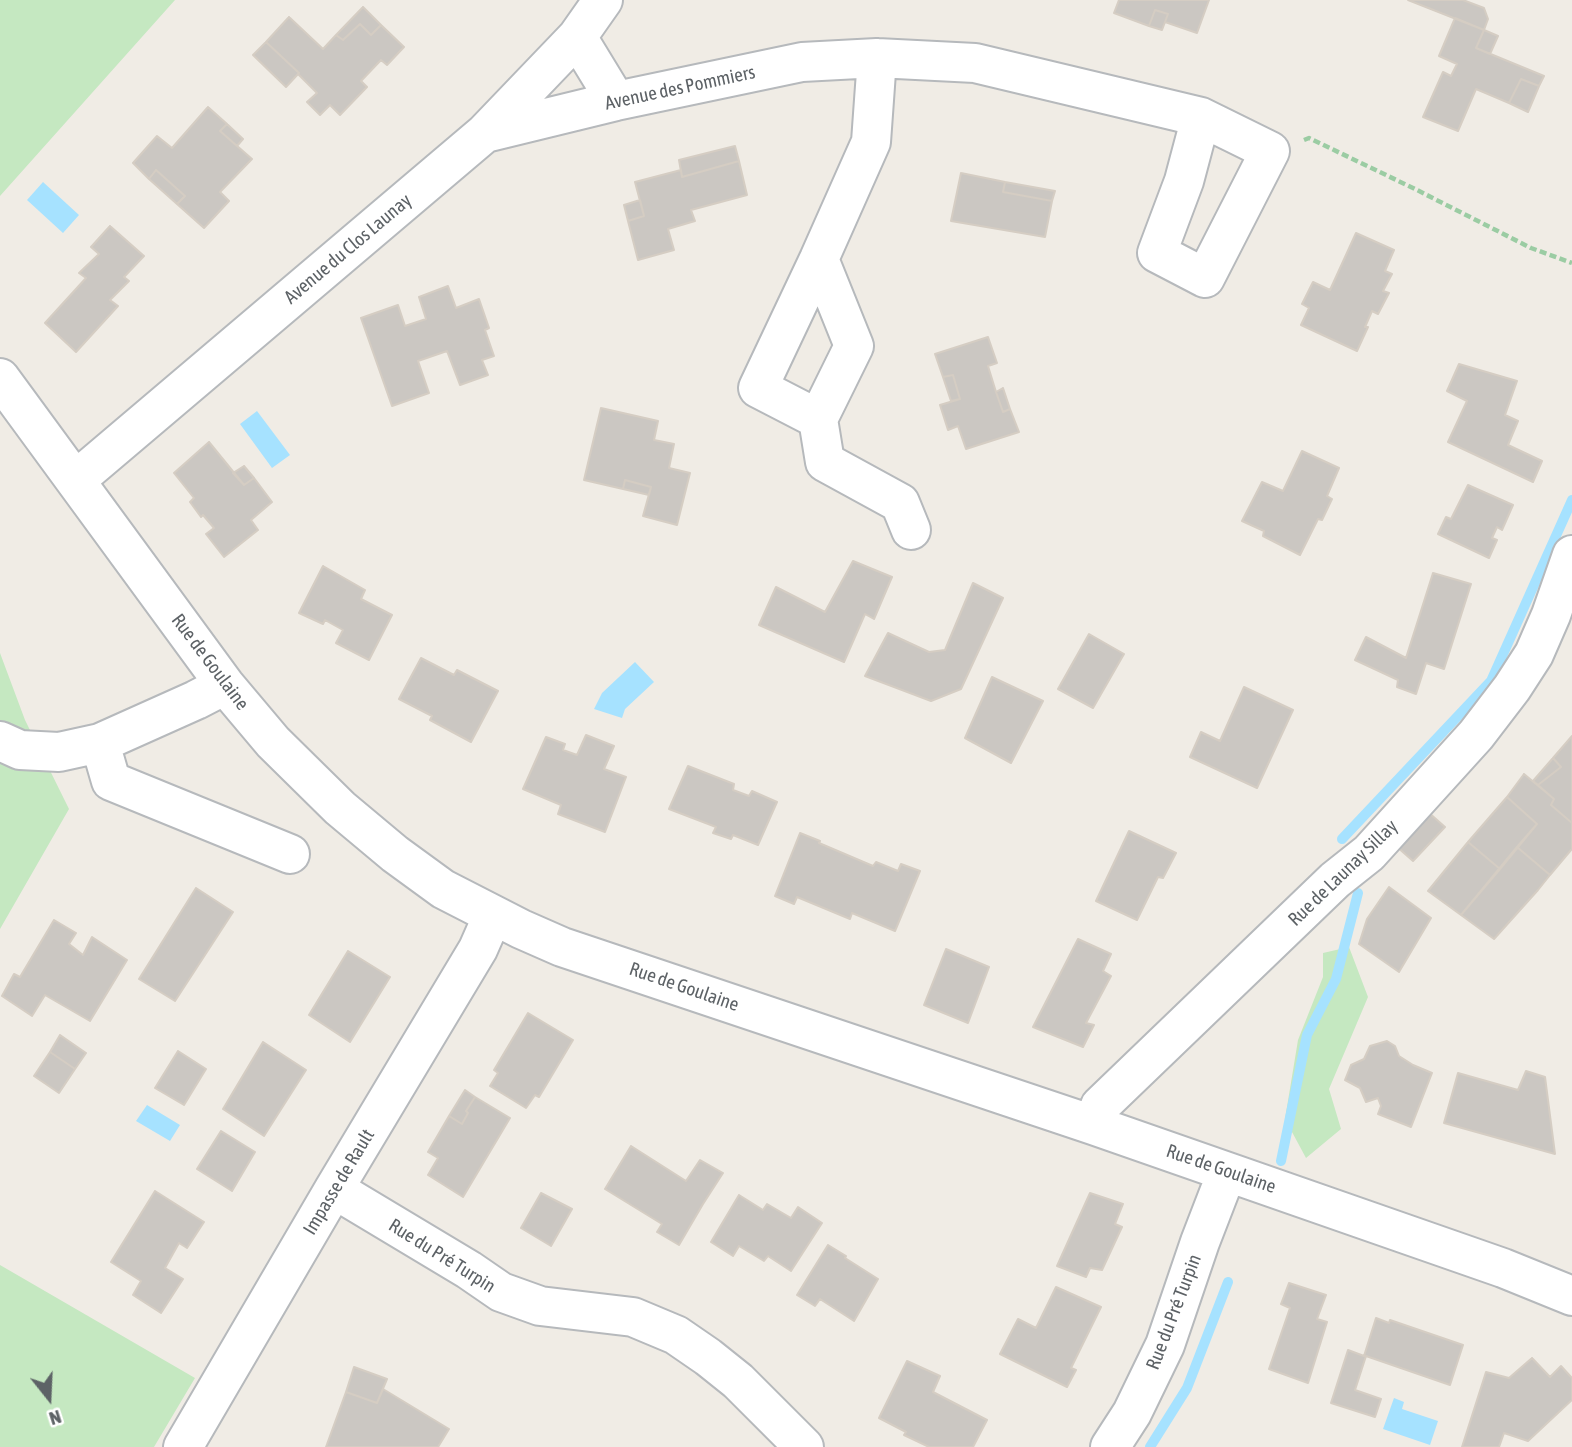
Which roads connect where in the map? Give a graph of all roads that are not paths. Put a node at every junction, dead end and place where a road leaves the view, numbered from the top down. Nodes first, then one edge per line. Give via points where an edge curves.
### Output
1 (603, 0) edge
2 (577, 37) junction
3 (877, 58) junction
4 (615, 101) junction
5 (1201, 117) junction
6 (485, 133) junction
7 (819, 259) junction
8 (0, 378) edge
9 (818, 419) junction
10 (74, 479) junction
11 (911, 530) dead end
12 (1572, 555) edge
13 (225, 685) junction
14 (0, 741) edge
15 (100, 743) junction
16 (290, 854) dead end
17 (493, 915) junction
18 (1093, 1125) junction
19 (1227, 1172) junction
20 (334, 1189) junction
21 (1572, 1296) edge
22 (183, 1447) edge
23 (804, 1447) edge
24 (1110, 1447) edge

1 - 2 street, Avenue du Clos Launay
2 - 4 street
2 - 6 street, Avenue du Clos Launay
3 - 4 street, Avenue des Pommiers via 802,62
3 - 5 street, Avenue des Pommiers via 975,63
3 - 7 street via 871,142
4 - 6 street, Avenue des Pommiers
5 - 5 street, Avenue des Pommiers via 1269,151 1205,278 1157,253 1184,181
6 - 10 street, Avenue du Clos Launay
7 - 9 street via 854,346
7 - 9 street via 758,388
8 - 10 street, Rue de Goulaine
9 - 11 street via 825,462 900,503
10 - 13 street, Rue de Goulaine
12 - 18 street, Rue de Launay Sillay via 1534,654 1476,735 1369,853 1335,880 1100,1106
13 - 15 street
13 - 17 street, Rue de Goulaine via 273,742 340,808 443,889
14 - 15 street via 20,750 59,752
15 - 16 street via 111,781
17 - 18 street, Rue de Goulaine via 562,947
17 - 20 street, Impasse de Rault via 478,949
18 - 19 street, Rue de Goulaine
19 - 21 street, Rue de Goulaine
19 - 24 street, Rue du Pré Turpin via 1165,1345
20 - 22 street, Impasse de Rault
20 - 23 street, Rue du Pré Turpin via 501,1292 540,1306 633,1317 676,1335 738,1381

